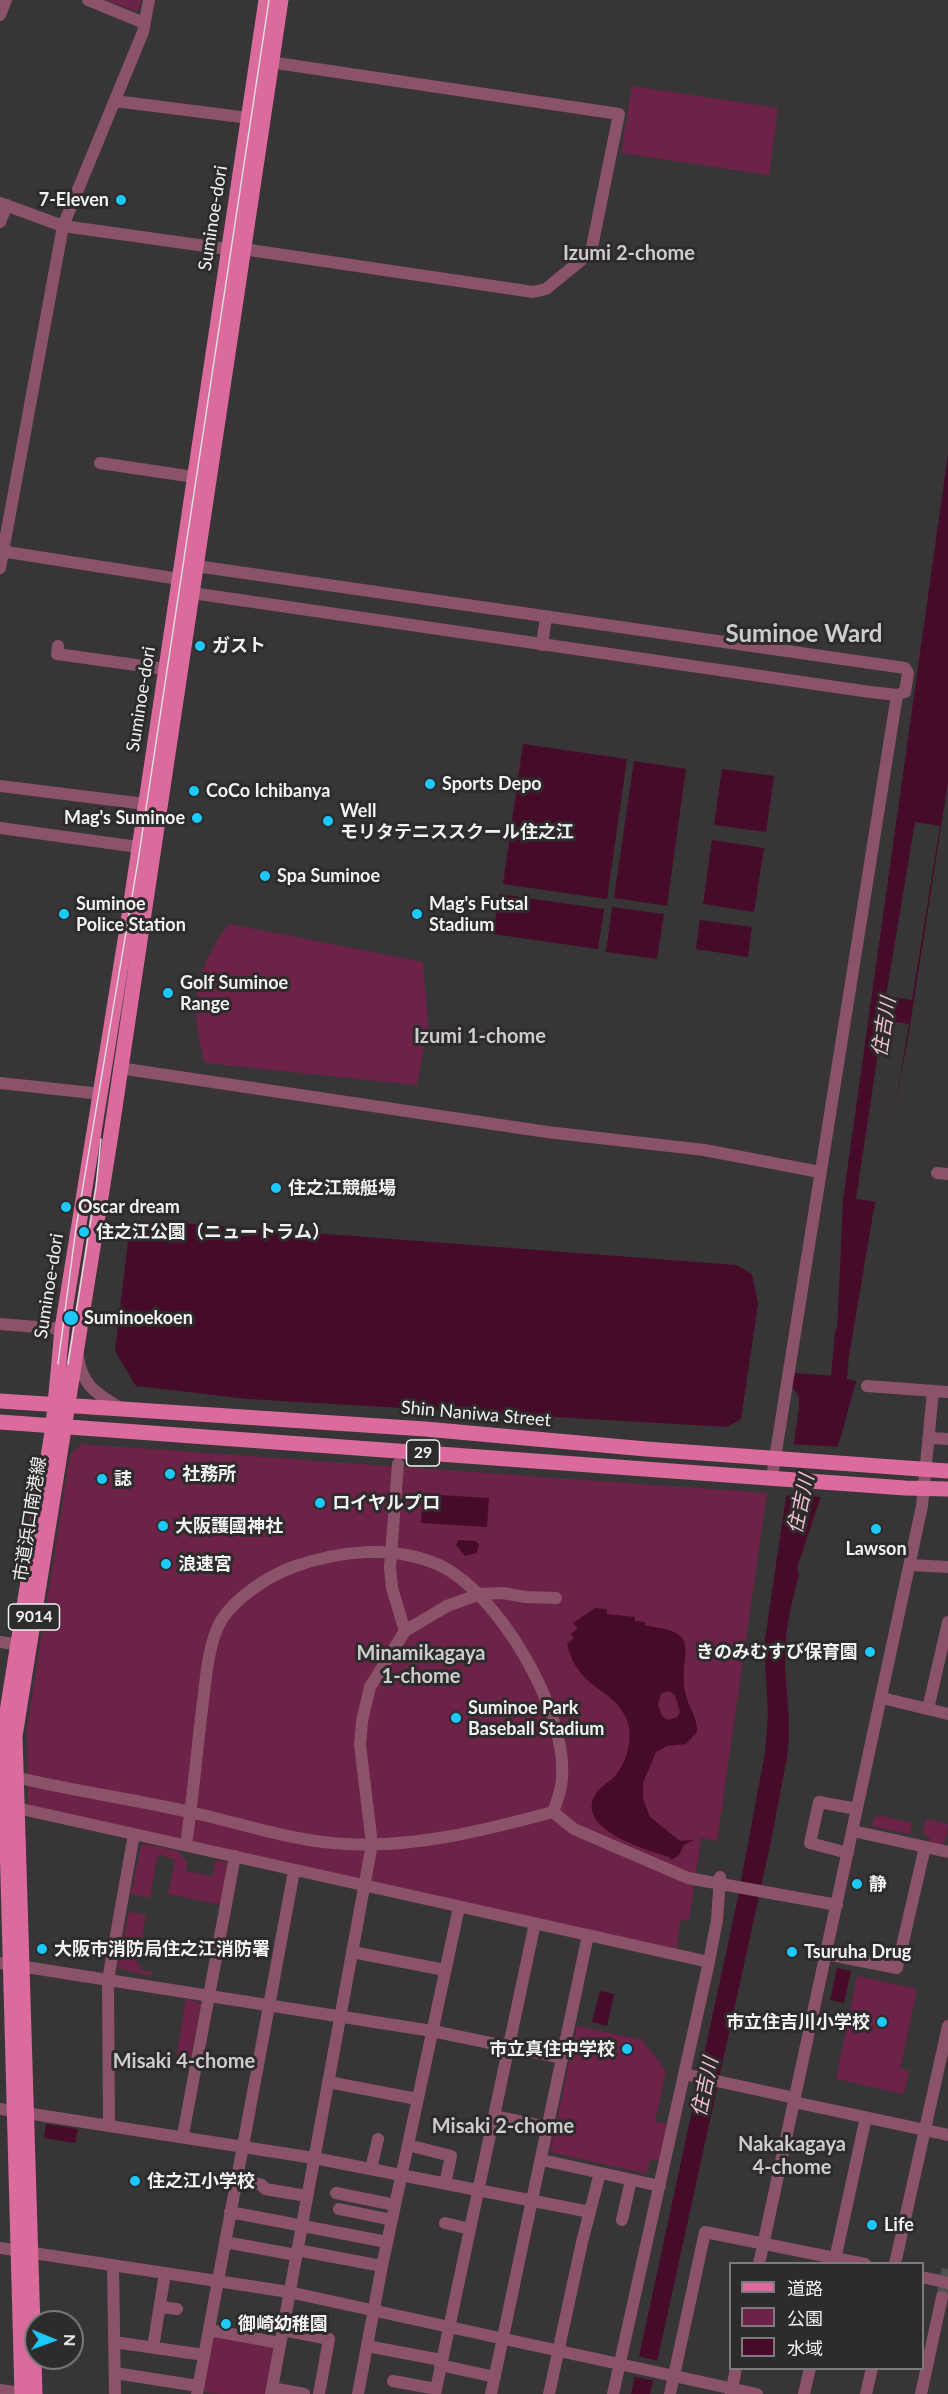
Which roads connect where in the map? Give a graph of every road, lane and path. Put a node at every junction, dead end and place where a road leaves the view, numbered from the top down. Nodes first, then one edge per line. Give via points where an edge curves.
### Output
1 (88, 0) edge
2 (149, 0) edge
3 (266, 0) edge
4 (281, 0) edge
5 (144, 23) junction
6 (264, 61) junction
7 (115, 101) junction
8 (249, 118) junction
9 (3, 204) edge
10 (0, 222) edge
11 (63, 226) junction
12 (227, 249) junction
13 (243, 249) junction
14 (100, 463) dead end
15 (194, 477) junction
16 (1, 552) edge
17 (196, 566) junction
18 (0, 568) edge
19 (179, 579) junction
20 (192, 594) junction
21 (546, 617) junction
22 (542, 645) junction
23 (58, 646) dead end
24 (165, 669) junction
25 (897, 695) junction
26 (0, 786) edge
27 (145, 804) junction
28 (0, 828) edge
29 (138, 847) junction
30 (119, 1068) junction
31 (0, 1083) edge
32 (101, 1094) junction
33 (820, 1172) junction
34 (0, 1324) edge
35 (62, 1329) junction
36 (76, 1350) junction
37 (867, 1386) dead end
38 (933, 1391) junction
39 (948, 1392) edge
40 (0, 1401) edge
41 (62, 1404) junction
42 (120, 1408) junction
43 (0, 1422) edge
44 (59, 1426) junction
45 (930, 1438) junction
46 (948, 1439) edge
47 (779, 1457) junction
48 (398, 1464) dead end
49 (927, 1470) junction
50 (948, 1471) edge
51 (777, 1477) junction
52 (925, 1488) junction
53 (948, 1489) edge
54 (392, 1553) junction
55 (911, 1564) junction
56 (948, 1567) edge
57 (480, 1594) junction
58 (556, 1598) dead end
59 (948, 1622) edge
60 (405, 1631) junction
61 (0, 1642) edge
62 (24, 1646) junction
63 (882, 1698) junction
64 (928, 1709) junction
65 (948, 1714) edge
66 (24, 1779) dead end
67 (8, 1808) edge
68 (857, 1809) junction
69 (191, 1812) junction
70 (553, 1812) junction
71 (853, 1831) junction
72 (134, 1834) junction
73 (372, 1844) junction
74 (186, 1845) junction
75 (925, 1847) junction
76 (948, 1852) edge
77 (848, 1853) junction
78 (235, 1856) junction
79 (294, 1871) junction
80 (721, 1882) junction
81 (365, 1883) junction
82 (837, 1905) junction
83 (459, 1906) junction
84 (535, 1923) junction
85 (588, 1935) junction
86 (352, 1952) junction
87 (826, 1954) junction
88 (709, 1962) junction
89 (11, 1965) edge
90 (445, 1970) junction
91 (108, 1980) junction
92 (210, 1996) junction
93 (269, 2005) junction
94 (340, 2016) junction
95 (948, 2026) edge
96 (432, 2031) junction
97 (510, 2047) junction
98 (563, 2058) junction
99 (691, 2076) dead end
100 (328, 2082) junction
101 (417, 2099) junction
102 (794, 2100) junction
103 (14, 2111) edge
104 (495, 2116) junction
105 (866, 2117) junction
106 (109, 2125) junction
107 (548, 2127) junction
108 (925, 2130) junction
109 (183, 2135) junction
110 (948, 2135) edge
111 (378, 2139) dead end
112 (408, 2145) junction
113 (243, 2146) junction
114 (314, 2158) junction
115 (542, 2160) junction
116 (371, 2169) junction
117 (600, 2173) junction
118 (401, 2175) junction
119 (237, 2178) junction
120 (631, 2180) junction
121 (445, 2184) junction
122 (660, 2186) junction
123 (479, 2190) junction
124 (336, 2193) dead end
125 (307, 2196) junction
126 (352, 2196) junction
127 (533, 2200) junction
128 (395, 2205) junction
129 (230, 2212) junction
130 (590, 2212) junction
131 (392, 2220) junction
132 (622, 2220) dead end
133 (445, 2223) dead end
134 (301, 2226) junction
135 (470, 2229) junction
136 (225, 2242) junction
137 (387, 2242) junction
138 (764, 2242) junction
139 (0, 2248) edge
140 (25, 2252) junction
141 (296, 2253) junction
142 (834, 2260) edge
143 (759, 2262) edge
144 (850, 2262) edge
145 (895, 2262) edge
146 (113, 2265) junction
147 (382, 2266) junction
148 (165, 2273) junction
149 (924, 2277) edge
150 (218, 2281) junction
151 (948, 2283) edge
152 (289, 2292) junction
153 (942, 2297) dead end
154 (160, 2307) junction
155 (177, 2309) dead end
156 (374, 2310) junction
157 (448, 2326) junction
158 (209, 2330) junction
159 (283, 2330) junction
160 (503, 2337) junction
161 (114, 2342) junction
162 (280, 2343) junction
163 (367, 2346) junction
164 (153, 2348) junction
165 (558, 2349) junction
166 (204, 2355) junction
167 (441, 2363) junction
168 (622, 2363) junction
169 (736, 2370) edge
170 (810, 2370) edge
171 (872, 2370) edge
172 (115, 2373) junction
173 (671, 2374) junction
174 (495, 2377) junction
175 (393, 2381) dead end
176 (0, 2390) edge
177 (197, 2390) edge
178 (272, 2391) edge
179 (435, 2391) edge
180 (731, 2391) edge
181 (26, 2394) edge
182 (115, 2394) edge
183 (304, 2394) edge
184 (319, 2394) edge
185 (358, 2394) edge
186 (491, 2394) edge
187 (549, 2394) edge
188 (613, 2394) edge
189 (670, 2394) edge
190 (758, 2394) edge
191 (804, 2394) edge
192 (866, 2394) edge
193 (921, 2394) edge

1 - 5 street
2 - 5 street
3 - 6 main road, Suminoe-dori
4 - 6 main road, Suminoe-dori
5 - 7 street
6 - 8 main road, Suminoe-dori
6 - 13 main road, Suminoe-dori
6 - 13 street via 619,114 591,252 546,289 533,292
7 - 8 street
7 - 11 street
8 - 12 main road, Suminoe-dori
9 - 10 street
9 - 11 street
11 - 12 street
11 - 16 street
12 - 13 street
12 - 15 main road, Suminoe-dori
13 - 17 main road, Suminoe-dori
14 - 15 street
15 - 19 main road, Suminoe-dori
16 - 18 street
16 - 19 street
17 - 19 street
17 - 20 main road, Suminoe-dori
17 - 21 street
19 - 20 street
19 - 24 main road, Suminoe-dori
20 - 22 street
20 - 30 main road, Suminoe-dori
21 - 22 street
21 - 25 street via 905,668 905,692
22 - 25 street
23 - 24 street via 57,654
24 - 27 main road, Suminoe-dori
25 - 33 street
26 - 27 street
27 - 29 main road, Suminoe-dori
28 - 29 street
29 - 32 main road, Suminoe-dori
30 - 33 street via 547,1132 704,1150
30 - 36 main road, Suminoe-dori
31 - 32 street
32 - 35 main road, Suminoe-dori
33 - 47 street
34 - 35 street
35 - 41 main road, Suminoe-dori
36 - 41 main road, Suminoe-dori
36 - 42 street via 80,1371 91,1390
37 - 38 street
38 - 39 street
38 - 45 street
40 - 41 main road, Shin Naniwa Street / 29
41 - 42 main road, Shin Naniwa Street / 29
41 - 44 main road, 市道浜口南港線 / 9014
42 - 47 main road, Shin Naniwa Street / 29
43 - 44 main road, 29
44 - 51 main road, 29
44 - 62 main road, 市道浜口南港線 / 9014
45 - 46 street
45 - 49 street
47 - 49 main road, Shin Naniwa Street / 29
47 - 51 street
48 - 54 street
49 - 50 main road, Shin Naniwa Street / 29
49 - 52 street
51 - 52 main road, 29
52 - 53 main road, 29
52 - 55 street
54 - 57 street via 439,1565
54 - 60 street via 392,1588
54 - 69 street via 328,1555 273,1574 238,1602 217,1628 206,1678
55 - 56 street
55 - 63 street
57 - 58 street
57 - 60 street via 447,1606
57 - 70 street via 531,1667 548,1708 561,1750 563,1775
59 - 64 street
60 - 73 street via 370,1687 362,1720 362,1773
61 - 62 street
62 - 67 main road, 市道浜口南港線 / 9014
63 - 64 street
63 - 68 street
64 - 65 street
66 - 69 street
67 - 72 street
67 - 89 main road, 市道浜口南港線 / 9014
68 - 71 street
68 - 77 street via 819,1802 810,1843
69 - 73 street via 318,1842
69 - 74 street
70 - 73 street via 425,1841
70 - 80 street via 574,1829 688,1878
71 - 75 street
71 - 77 street
72 - 74 street
72 - 91 street
73 - 81 street
74 - 78 street
75 - 76 street
75 - 87 street via 897,1968
77 - 82 street
78 - 79 street
78 - 92 street
79 - 81 street
79 - 93 street
80 - 82 street
80 - 88 street
81 - 83 street
81 - 86 street
82 - 87 street
83 - 84 street
83 - 90 street
84 - 85 street
84 - 97 street
85 - 88 street
85 - 98 street
86 - 90 street
86 - 94 street
87 - 102 street
88 - 122 street
89 - 91 street
89 - 103 main road, 市道浜口南港線 / 9014
90 - 96 street
91 - 92 street
91 - 106 street
92 - 93 street
92 - 109 street
93 - 94 street
93 - 113 street
94 - 96 street
94 - 100 street
95 - 108 street
96 - 97 street
96 - 101 street
97 - 98 street
97 - 104 street
98 - 107 street
99 - 102 street
100 - 101 street
100 - 114 street
101 - 112 street
102 - 105 street
102 - 138 street
103 - 106 street
103 - 140 main road, 市道浜口南港線 / 9014
104 - 107 street
104 - 123 street
105 - 108 street
105 - 142 street
106 - 109 street
107 - 115 street
108 - 110 street
108 - 145 street
109 - 113 street
111 - 116 street
112 - 118 street
112 - 121 street via 451,2156
113 - 114 street
113 - 119 street
114 - 116 street
114 - 125 street
115 - 117 street
115 - 127 street
116 - 118 street
117 - 120 street
117 - 130 street
118 - 121 street
118 - 128 street
119 - 125 street via 265,2189
119 - 129 street
120 - 122 street
120 - 132 street
121 - 123 street
122 - 168 street
123 - 127 street
123 - 135 street
124 - 126 street
125 - 134 street
126 - 128 street
126 - 131 street via 344,2210
127 - 130 street
127 - 160 street
128 - 131 street
129 - 134 street
129 - 136 street
130 - 165 street
131 - 137 street
133 - 135 street
134 - 137 street
134 - 141 street
135 - 157 street
136 - 141 street
136 - 150 street
137 - 147 street
138 - 142 street
138 - 143 street
138 - 173 street via 705,2232
139 - 140 street
140 - 146 street
140 - 181 main road, 市道浜口南港線 / 9014
141 - 147 street
141 - 152 street
142 - 144 street
146 - 148 street
146 - 161 street
147 - 156 street
148 - 150 street
148 - 154 street
149 - 151 street
150 - 152 street
150 - 158 street
152 - 156 street
152 - 159 street
153 - 193 street
154 - 155 street
154 - 164 street
156 - 157 street
156 - 163 street
157 - 160 street
157 - 167 street
158 - 162 street
158 - 166 street
159 - 162 street
159 - 184 street via 329,2339
160 - 165 street
160 - 174 street
161 - 164 street
161 - 172 street
162 - 178 street
163 - 167 street
163 - 185 street
164 - 166 street
165 - 168 street
165 - 187 street
166 - 177 street
167 - 174 street
167 - 179 street
168 - 173 street
168 - 188 street
169 - 180 street
170 - 191 street
171 - 192 street
172 - 177 street
172 - 182 street
173 - 180 street
173 - 189 street
174 - 186 street
175 - 179 street
176 - 181 street
178 - 183 street
180 - 190 street

